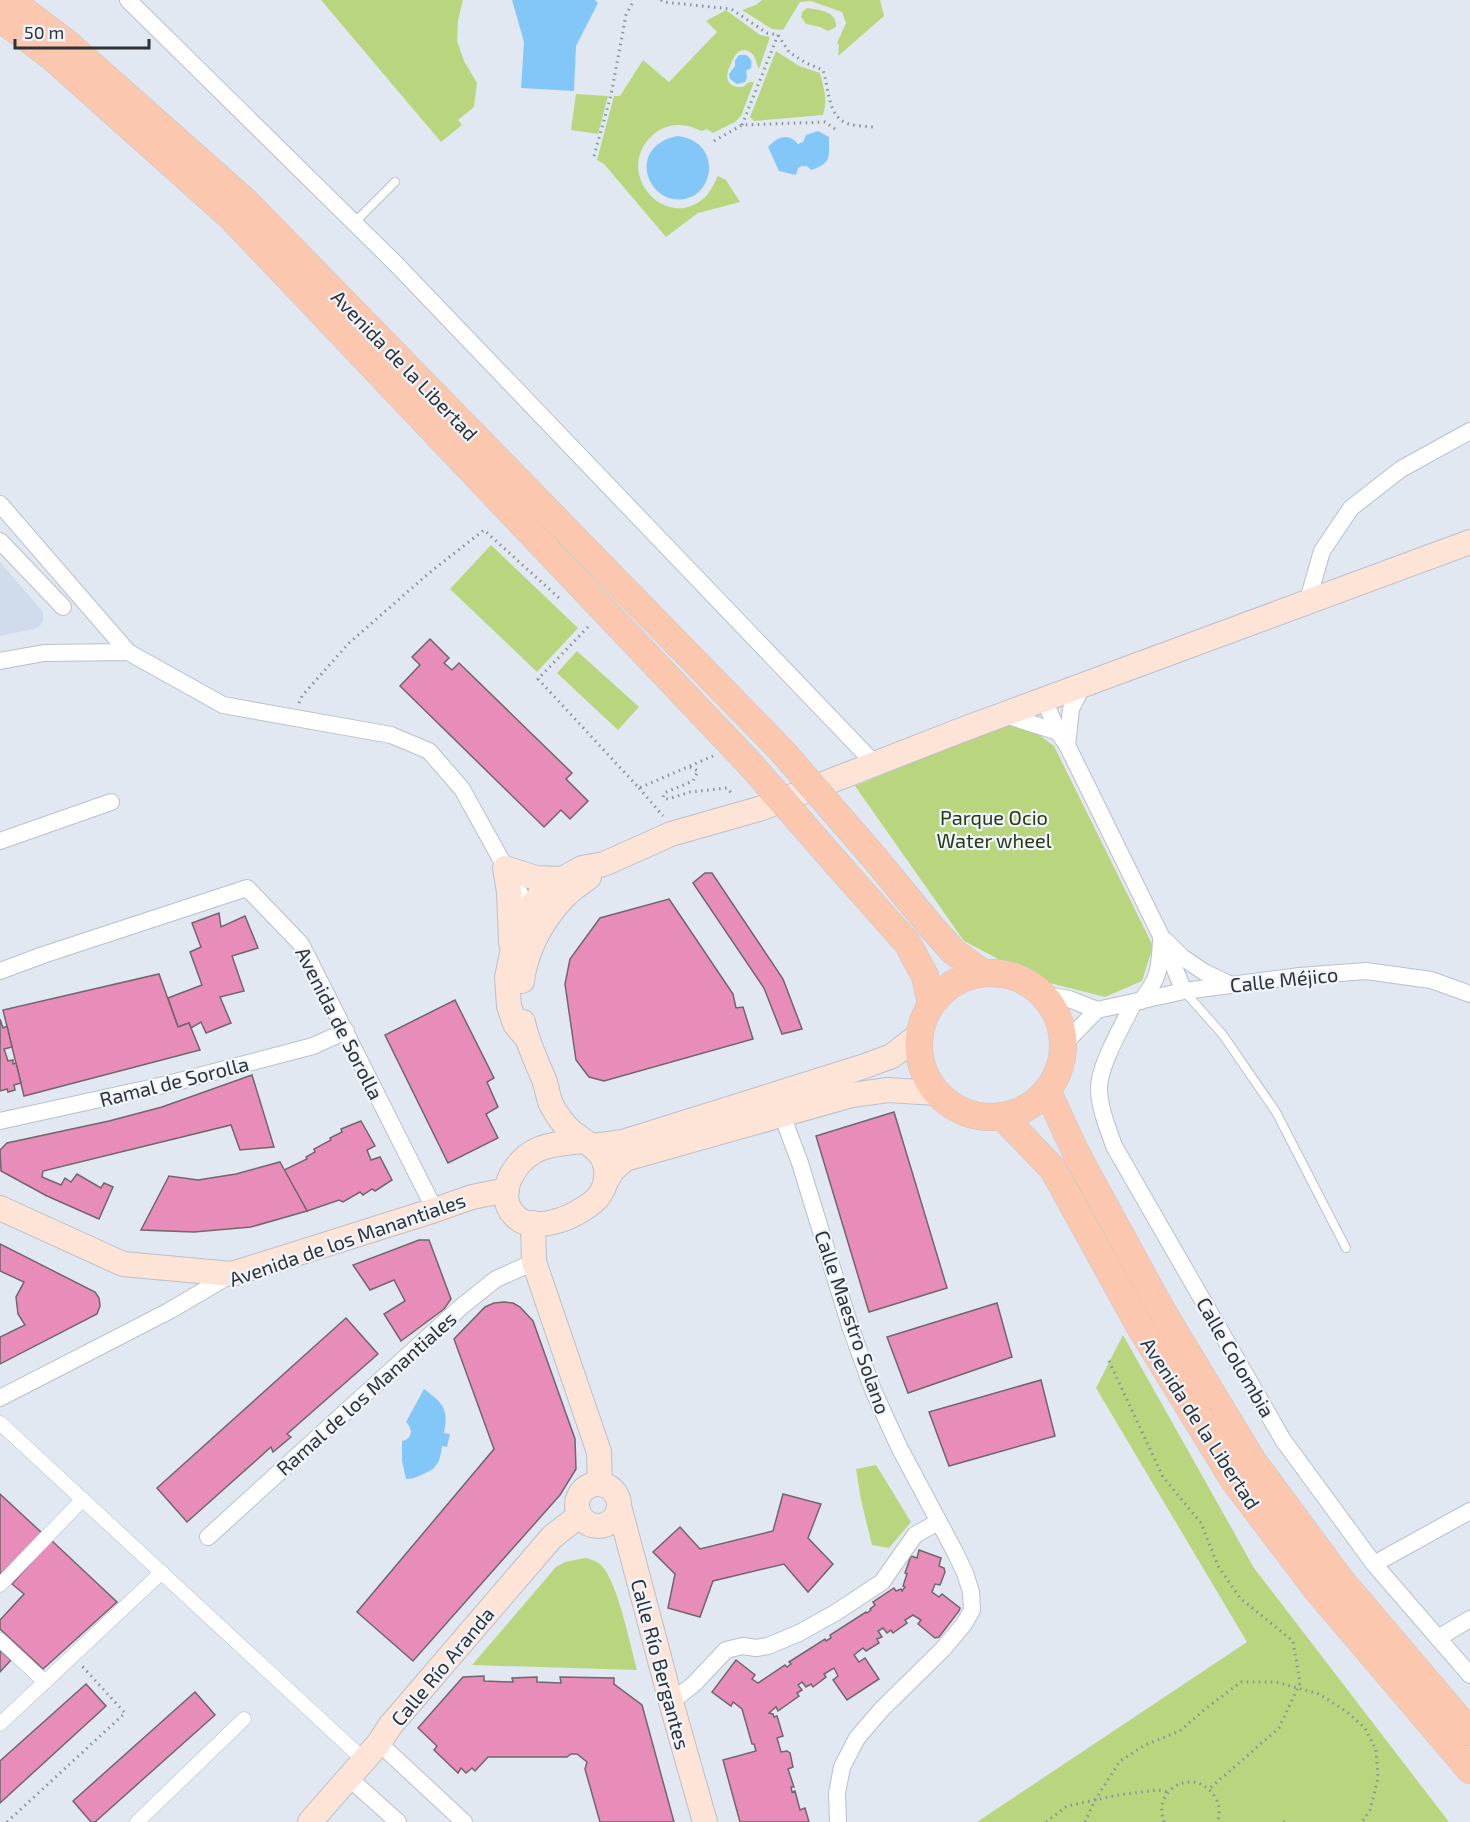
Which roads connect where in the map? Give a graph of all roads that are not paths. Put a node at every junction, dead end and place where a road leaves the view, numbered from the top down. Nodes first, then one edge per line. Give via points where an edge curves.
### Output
1 (10, 0) edge
2 (128, 0) edge
3 (0, 18) edge
4 (395, 182) dead end
5 (354, 223) junction
6 (1470, 431) edge
7 (0, 504) edge
8 (0, 541) edge
9 (1470, 542) edge
10 (1307, 603) junction
11 (63, 607) dead end
12 (128, 652) junction
13 (0, 661) edge
14 (1083, 684) junction
15 (1044, 699) junction
16 (1002, 714) junction
17 (1062, 739) junction
18 (874, 763) junction
19 (111, 802) dead end
20 (0, 841) edge
21 (505, 868) junction
22 (567, 885) junction
23 (530, 908) junction
24 (1162, 938) junction
25 (512, 955) junction
26 (0, 971) edge
27 (983, 973) junction
28 (1232, 985) junction
29 (1184, 991) junction
30 (522, 994) junction
31 (1041, 994) junction
32 (1470, 994) edge
33 (1137, 1001) junction
34 (931, 1004) junction
35 (1097, 1010) junction
36 (346, 1031) junction
37 (920, 1034) junction
38 (526, 1036) junction
39 (1063, 1045) junction
40 (1047, 1090) junction
41 (937, 1093) junction
42 (551, 1104) junction
43 (782, 1115) junction
44 (1002, 1116) junction
45 (0, 1121) edge
46 (589, 1143) junction
47 (536, 1150) junction
48 (606, 1181) junction
49 (507, 1190) junction
50 (0, 1208) edge
51 (435, 1210) junction
52 (532, 1223) junction
53 (1346, 1248) dead end
54 (534, 1262) junction
55 (232, 1274) junction
56 (0, 1398) edge
57 (0, 1423) edge
58 (600, 1484) junction
59 (83, 1499) junction
60 (619, 1506) junction
61 (1470, 1510) edge
62 (580, 1515) junction
63 (938, 1522) junction
64 (208, 1537) dead end
65 (1374, 1564) junction
66 (162, 1572) junction
67 (0, 1585) edge
68 (1470, 1619) edge
69 (1438, 1638) junction
70 (0, 1640) edge
71 (1470, 1675) edge
72 (45, 1682) junction
73 (671, 1702) junction
74 (244, 1719) dead end
75 (0, 1724) edge
76 (1470, 1732) edge
77 (364, 1760) junction
78 (1470, 1770) edge
79 (137, 1822) edge
80 (310, 1822) edge
81 (398, 1822) edge
82 (464, 1822) edge
83 (705, 1822) edge
84 (838, 1822) edge

1 - 27 main road, Avenida de la Libertad, bridge via 68,44 246,202 782,751 933,929 954,952
2 - 5 street
3 - 34 main road, Avenida de la Libertad, bridge via 52,57 231,217 743,756 908,944 925,976
4 - 5 lane
5 - 18 street
6 - 10 street via 1401,469 1351,508 1322,551
7 - 12 street
8 - 11 street
9 - 10 main road
10 - 14 main road
12 - 13 street via 44,653
12 - 21 street via 223,705 391,735 429,751 462,789
14 - 15 main road
14 - 17 street
15 - 16 main road
15 - 17 street
16 - 17 street
16 - 18 main road
17 - 24 street
18 - 22 main road via 755,810 677,832 604,864 582,868
19 - 20 street
21 - 22 main road
21 - 23 street
21 - 25 main road
22 - 23 main road via 546,888
22 - 30 main road via 564,896 536,936 527,958
23 - 25 main road
23 - 30 main road via 535,923 516,972
24 - 28 street via 1204,972
24 - 29 street
24 - 33 street, Calle Colombia via 1154,983
25 - 38 main road via 507,978 509,1006 515,1024
26 - 36 street, Avenida de Sorolla via 247,888 301,944
27 - 31 main road via 1007,974 1029,983
27 - 34 main road via 963,978
28 - 29 street, Calle Méjico
28 - 32 street, Calle Méjico via 1366,971 1431,980
29 - 33 street, Calle Méjico
29 - 53 lane via 1223,1035 1276,1112
30 - 38 main road
31 - 35 street
31 - 39 main road via 1059,1021
33 - 35 street, Calle Méjico
33 - 65 street, Calle Colombia via 1107,1056 1099,1086 1114,1146 1283,1440
34 - 37 main road
35 - 39 street
36 - 45 street, Ramal de Sorolla via 313,1046 179,1082
36 - 51 street, Avenida de Sorolla
37 - 41 main road via 920,1055
37 - 46 main road via 892,1056 862,1067 623,1142
38 - 42 main road
39 - 40 main road via 1059,1069
40 - 44 main road via 1019,1111
40 - 76 main road, Avenida de la Libertad via 1077,1155 1161,1309 1252,1460 1340,1579
41 - 43 main road via 888,1090 852,1095
41 - 44 main road via 956,1108 978,1116
42 - 46 main road via 568,1128
42 - 47 main road
43 - 48 main road via 625,1159
43 - 63 street, Calle Maestro Solano via 873,1390
44 - 78 main road, Avenida de la Libertad via 1053,1169 1140,1327 1233,1479 1317,1590
46 - 47 main road via 570,1142
46 - 48 main road via 602,1155
47 - 49 main road via 514,1169
48 - 52 main road via 602,1194 580,1212 552,1222
49 - 51 main road, Avenida de los Manantiales
49 - 52 main road via 515,1216
50 - 55 main road via 123,1264
51 - 55 main road, Avenida de los Manantiales
52 - 54 main road
54 - 58 main road via 599,1452
54 - 64 street, Ramal de los Manantiales via 496,1279 461,1307
55 - 56 street, Avenida de los Manantiales
57 - 59 street
58 - 60 main road via 613,1490
58 - 62 main road via 581,1492 577,1505
59 - 66 street
59 - 67 street
60 - 62 main road via 616,1516 606,1524 588,1524
60 - 73 main road, Calle Río Bergantes
61 - 65 street
62 - 77 main road, Calle Río Aranda via 552,1537
63 - 73 street via 915,1535 882,1582 799,1633 768,1646 726,1650
63 - 84 street, Calle Maestro Solano via 965,1573 972,1610 943,1649 857,1738 842,1767 837,1793
65 - 69 street, Calle Colombia
66 - 72 street
66 - 77 street
68 - 69 street
69 - 71 street, Calle Colombia
70 - 72 street
72 - 75 street
73 - 83 main road, Calle Río Bergantes
74 - 79 street
77 - 80 main road, Calle Río Aranda
77 - 81 street
77 - 82 street

